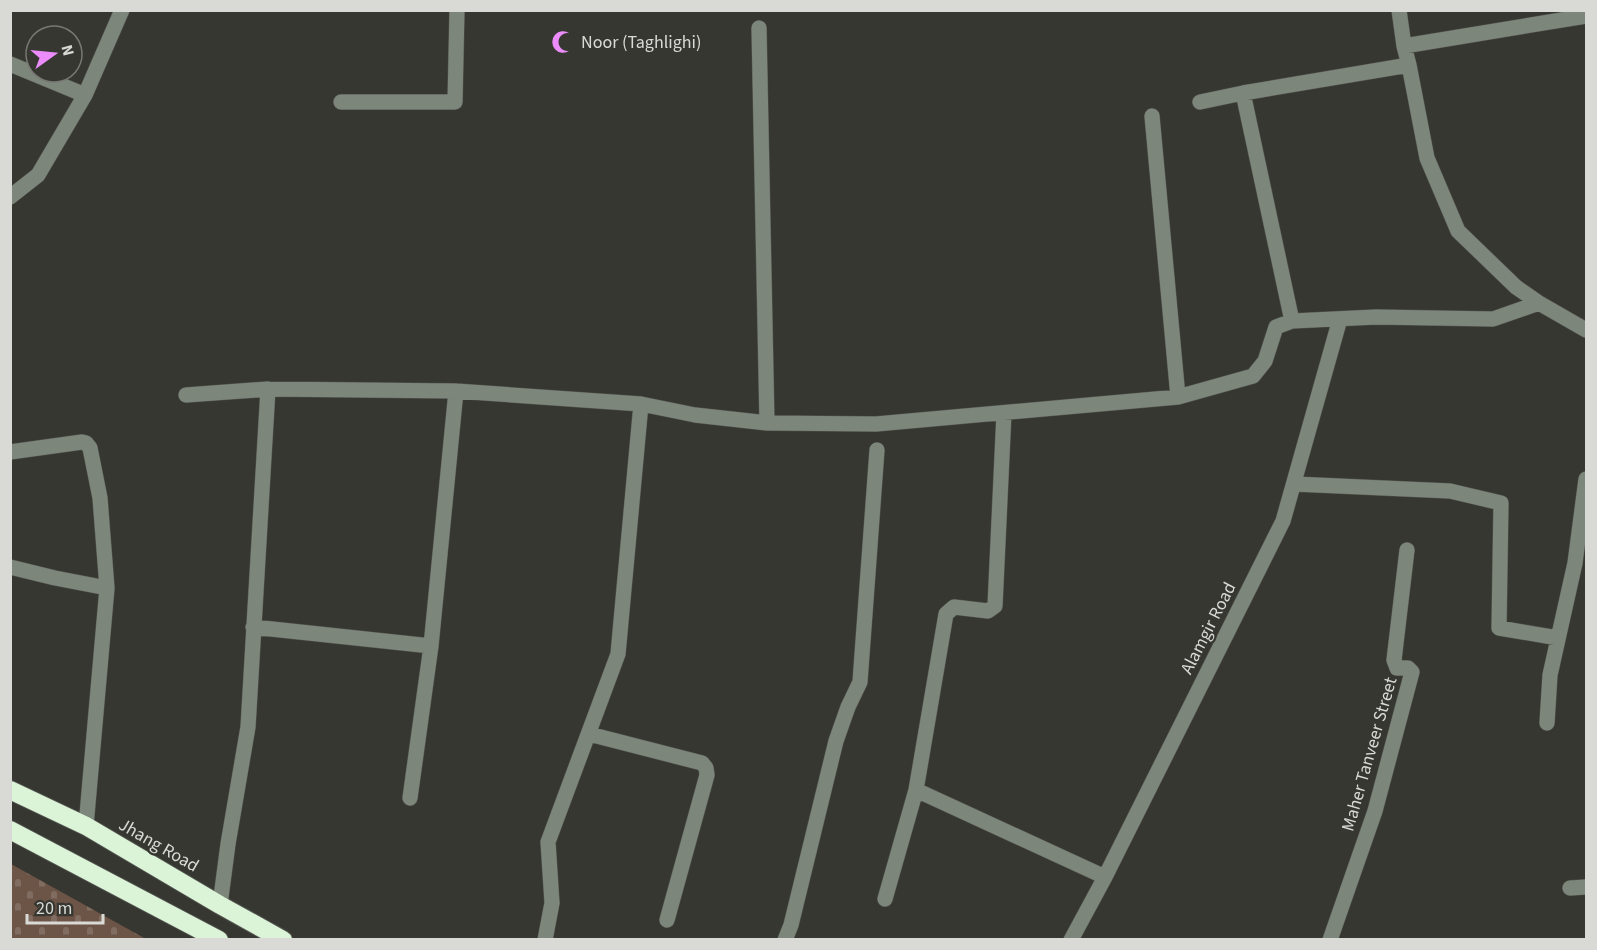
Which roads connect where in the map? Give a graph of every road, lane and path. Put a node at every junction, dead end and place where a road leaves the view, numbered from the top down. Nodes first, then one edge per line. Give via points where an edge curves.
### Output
1 (122, 10) edge
2 (457, 10) edge
3 (1399, 10) edge
4 (1587, 16) edge
5 (759, 28) dead end
6 (1404, 46) junction
7 (10, 64) edge
8 (1409, 65) junction
9 (1243, 93) junction
10 (85, 95) junction
11 (341, 102) dead end
12 (1200, 102) dead end
13 (1152, 116) dead end
14 (10, 197) edge
15 (1539, 303) junction
16 (1340, 319) junction
17 (1292, 321) junction
18 (1587, 330) edge
19 (268, 389) junction
20 (456, 391) junction
21 (186, 394) dead end
22 (1178, 397) junction
23 (641, 404) junction
24 (1004, 413) junction
25 (767, 423) junction
26 (877, 450) dead end
27 (10, 452) edge
28 (1587, 479) edge
29 (1294, 484) junction
30 (1407, 550) dead end
31 (1581, 563) edge
32 (10, 567) edge
33 (107, 588) junction
34 (254, 627) junction
35 (1558, 638) junction
36 (431, 646) junction
37 (1546, 723) dead end
38 (589, 734) junction
39 (10, 790) edge
40 (916, 790) junction
41 (410, 798) dead end
42 (86, 826) junction
43 (10, 830) edge
44 (1105, 877) junction
45 (1587, 887) edge
46 (1570, 888) dead end
47 (885, 899) dead end
48 (220, 904) junction
49 (667, 920) dead end
50 (219, 939) edge
51 (283, 939) edge
52 (544, 939) edge
53 (785, 939) edge
54 (1071, 939) edge
55 (1330, 939) edge

1 - 10 street
2 - 11 street via 455,102
3 - 6 street
4 - 6 street
5 - 25 street
6 - 8 street
7 - 10 street
8 - 9 street
8 - 15 street via 1427,158 1458,231 1516,287
9 - 12 street
9 - 17 street
10 - 14 street via 38,175
13 - 22 street
15 - 16 street via 1493,319
15 - 18 street
16 - 17 street
16 - 29 street, Alamgir Road
17 - 22 street via 1276,327 1265,361 1253,376
19 - 20 street
19 - 21 street
19 - 34 street
20 - 23 street
20 - 36 street
22 - 24 street
23 - 25 street
23 - 38 street via 618,654
24 - 25 street via 876,424
24 - 40 street via 995,606 988,611 954,607 946,614
26 - 53 street via 860,682 836,741
27 - 33 street via 82,442 90,448 100,498
28 - 31 street
29 - 35 street via 1450,490 1501,502 1499,628
29 - 44 street, Alamgir Road via 1283,521
30 - 55 street, Maher Tanveer Street via 1394,660 1397,668 1412,672 1375,811
31 - 35 street
32 - 33 street
33 - 42 street
34 - 36 street
34 - 48 street via 248,727
35 - 37 street
36 - 41 street
38 - 49 street via 702,763 706,768
38 - 52 street via 548,842 552,903
39 - 42 highway, Jhang Road
40 - 44 street
40 - 47 street
42 - 48 highway, Jhang Road
43 - 50 highway
44 - 54 street, Alamgir Road
45 - 46 street
48 - 51 highway, Jhang Road

